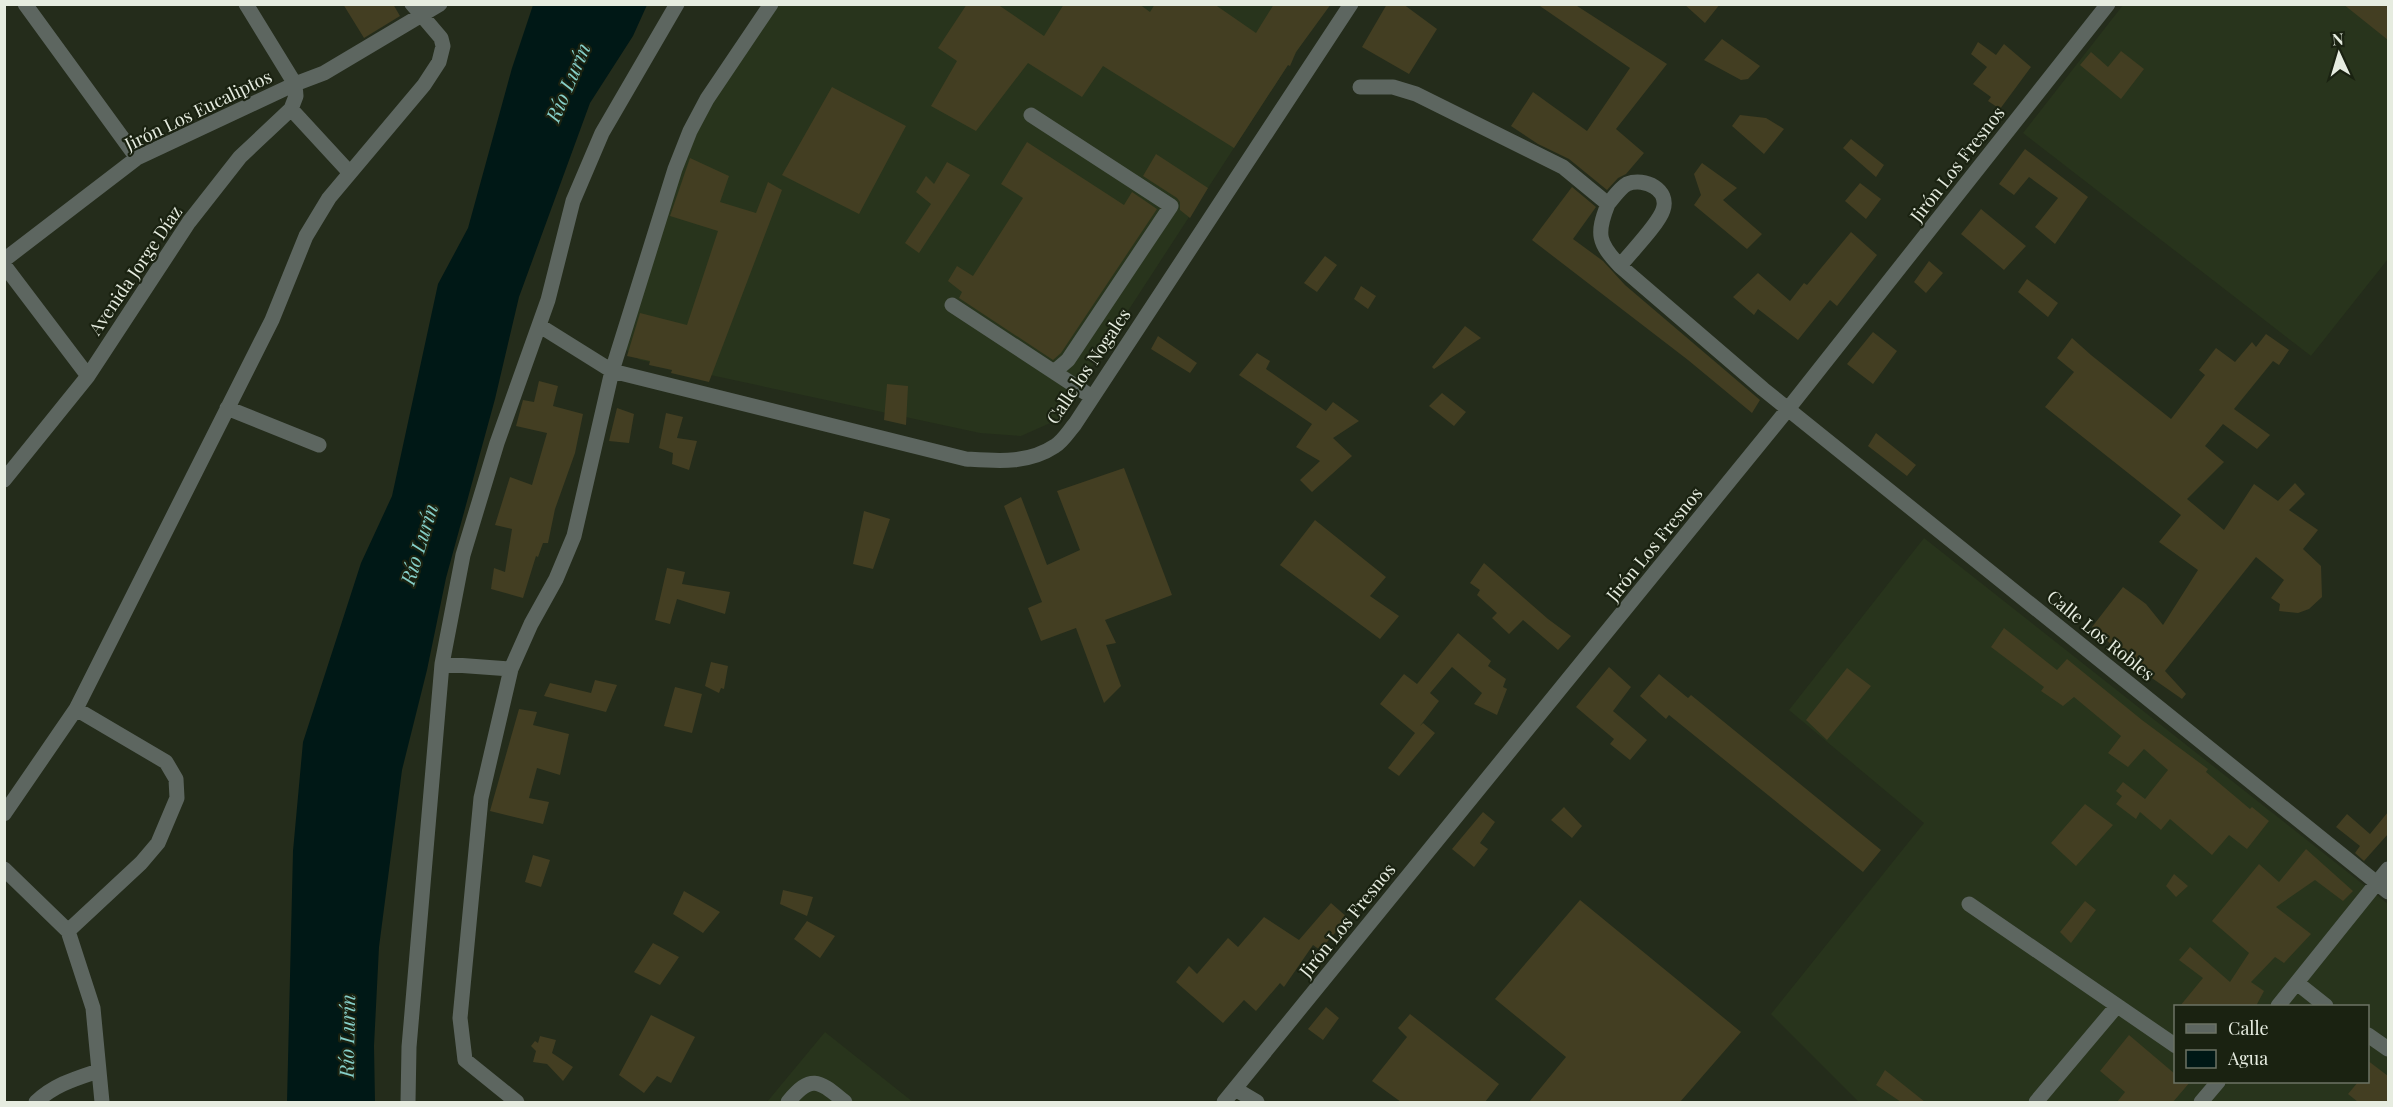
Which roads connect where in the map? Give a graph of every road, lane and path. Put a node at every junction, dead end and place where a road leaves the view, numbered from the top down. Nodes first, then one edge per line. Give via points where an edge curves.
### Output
1 (25, 4) edge
2 (246, 4) edge
3 (440, 4) edge
4 (677, 4) edge
5 (771, 4) edge
6 (1351, 4) edge
7 (2108, 4) edge
8 (416, 9) edge
9 (295, 84) junction
10 (1360, 87) dead end
11 (291, 109) junction
12 (1031, 115) dead end
13 (137, 158) junction
14 (350, 173) junction
15 (1608, 204) junction
16 (4, 260) edge
17 (4, 265) edge
18 (1620, 266) junction
19 (952, 305) dead end
20 (540, 326) junction
21 (612, 372) junction
22 (1054, 372) junction
23 (88, 376) junction
24 (1092, 397) junction
25 (227, 408) junction
26 (1788, 409) junction
27 (319, 445) dead end
28 (4, 480) edge
29 (442, 664) junction
30 (511, 669) junction
31 (76, 709) junction
32 (4, 814) edge
33 (2388, 868) edge
34 (4, 869) edge
35 (2383, 887) edge
36 (1969, 904) dead end
37 (68, 931) junction
38 (2297, 983) junction
39 (2279, 1005) edge
40 (2325, 1005) edge
41 (2116, 1007) junction
42 (2369, 1036) edge
43 (2174, 1045) edge
44 (2388, 1049) edge
45 (98, 1071) junction
46 (2217, 1083) edge
47 (1235, 1089) junction
48 (36, 1102) edge
49 (102, 1102) edge
50 (408, 1102) edge
51 (517, 1102) edge
52 (788, 1102) edge
53 (845, 1102) edge
54 (1224, 1102) edge
55 (1257, 1102) edge
56 (2036, 1102) edge
57 (2201, 1102) edge

1 - 13 street
2 - 9 street
3 - 8 street, Jirón Los Eucaliptos
4 - 20 street via 602,134 573,201
5 - 21 street via 690,131
6 - 24 street, Calle los Nogales
7 - 26 street, Jirón Los Fresnos
8 - 9 street, Jirón Los Eucaliptos via 324,73
8 - 14 street via 441,38 439,62
9 - 11 street
9 - 13 street, Jirón Los Eucaliptos
10 - 15 street via 1393,87 1416,94 1563,167
11 - 14 street
11 - 23 street, Avenida Jorge Díaz via 240,157 189,222
12 - 22 street via 1171,206 1068,360
13 - 16 street, Jirón Los Eucaliptos
14 - 25 street via 306,236 272,320
15 - 18 street, Calle Los Robles via 1599,226 1601,243
15 - 18 street via 1624,185 1638,181 1651,184 1665,202 1662,214
17 - 23 street
18 - 26 street, Calle Los Robles
19 - 22 street
20 - 21 street, Calle los Nogales
20 - 29 street via 497,443 463,555
21 - 24 street, Calle los Nogales via 966,459 1006,462 1032,457 1057,445
21 - 30 street via 574,536
22 - 24 street
23 - 28 street, Avenida Jorge Díaz
25 - 27 street
25 - 31 street
26 - 35 street, Calle Los Robles
26 - 47 street, Jirón Los Fresnos
29 - 30 street
29 - 50 street via 408,1047
30 - 51 street via 481,798 460,1018 465,1060
31 - 32 street
31 - 37 street via 166,762 176,779 177,798 158,843
33 - 35 street
34 - 37 street
35 - 38 street
36 - 41 street
37 - 45 street via 93,1008
38 - 39 street
38 - 40 street
41 - 43 street
41 - 56 street
42 - 44 street
45 - 48 street via 64,1082
45 - 49 street
46 - 57 street
47 - 54 street, Jirón Los Fresnos
47 - 55 street
52 - 53 street via 801,1087 812,1083 824,1085

